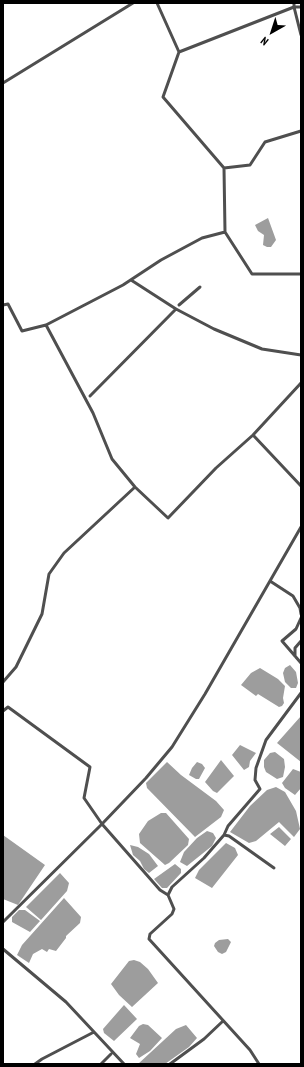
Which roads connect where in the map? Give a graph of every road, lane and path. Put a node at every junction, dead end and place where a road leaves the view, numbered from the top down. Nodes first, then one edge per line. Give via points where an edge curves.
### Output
1 (133, 3) edge
2 (157, 3) edge
3 (294, 5) edge
4 (301, 7) edge
5 (301, 35) edge
6 (179, 52) junction
7 (3, 84) edge
8 (301, 131) edge
9 (224, 168) junction
10 (225, 232) junction
11 (301, 274) edge
12 (131, 280) junction
13 (200, 287) dead end
14 (3, 305) edge
15 (179, 305) dead end
16 (176, 308) junction
17 (46, 326) junction
18 (301, 355) edge
19 (301, 383) edge
20 (90, 396) dead end
21 (253, 435) junction
22 (301, 486) edge
23 (135, 487) junction
24 (301, 527) edge
25 (270, 581) junction
26 (301, 614) edge
27 (301, 620) edge
28 (301, 641) edge
29 (295, 656) junction
30 (301, 663) edge
31 (3, 682) edge
32 (301, 693) edge
33 (3, 711) edge
34 (102, 824) junction
35 (224, 835) junction
36 (274, 868) dead end
37 (168, 895) junction
38 (3, 922) edge
39 (3, 948) edge
40 (223, 1021) junction
41 (94, 1032) junction
42 (111, 1054) dead end
43 (35, 1064) edge
44 (101, 1064) edge
45 (124, 1064) edge
46 (170, 1064) edge
47 (259, 1064) edge

1 - 7 street
2 - 6 street
3 - 4 street
3 - 5 street
3 - 6 street
6 - 9 street via 164,97
8 - 9 street via 265,142 250,165
9 - 10 street
10 - 11 street via 252,274
10 - 12 street via 202,238
12 - 16 street
12 - 17 street
13 - 15 street
14 - 17 street via 8,304 22,331
16 - 18 street via 214,329 262,349
16 - 20 street
17 - 23 street via 92,413 112,459
19 - 21 street
21 - 22 street
21 - 23 street via 216,468 168,518
23 - 31 street via 64,553 49,574 42,614 16,667
24 - 25 street
25 - 26 street via 293,596
25 - 34 street via 172,747
27 - 29 street via 296,629 282,641
28 - 29 street via 295,648
29 - 30 street
32 - 35 street via 266,740 256,768 255,780 260,789 228,826
33 - 34 street via 8,707 90,767 84,798
34 - 37 street via 160,890
34 - 38 street
35 - 36 street
35 - 37 street via 204,858 172,886
37 - 40 street via 174,909 172,914 150,934 149,939
39 - 41 street via 66,1002
40 - 46 street via 204,1039
40 - 47 street via 250,1050
41 - 43 street
41 - 45 street
42 - 44 street

